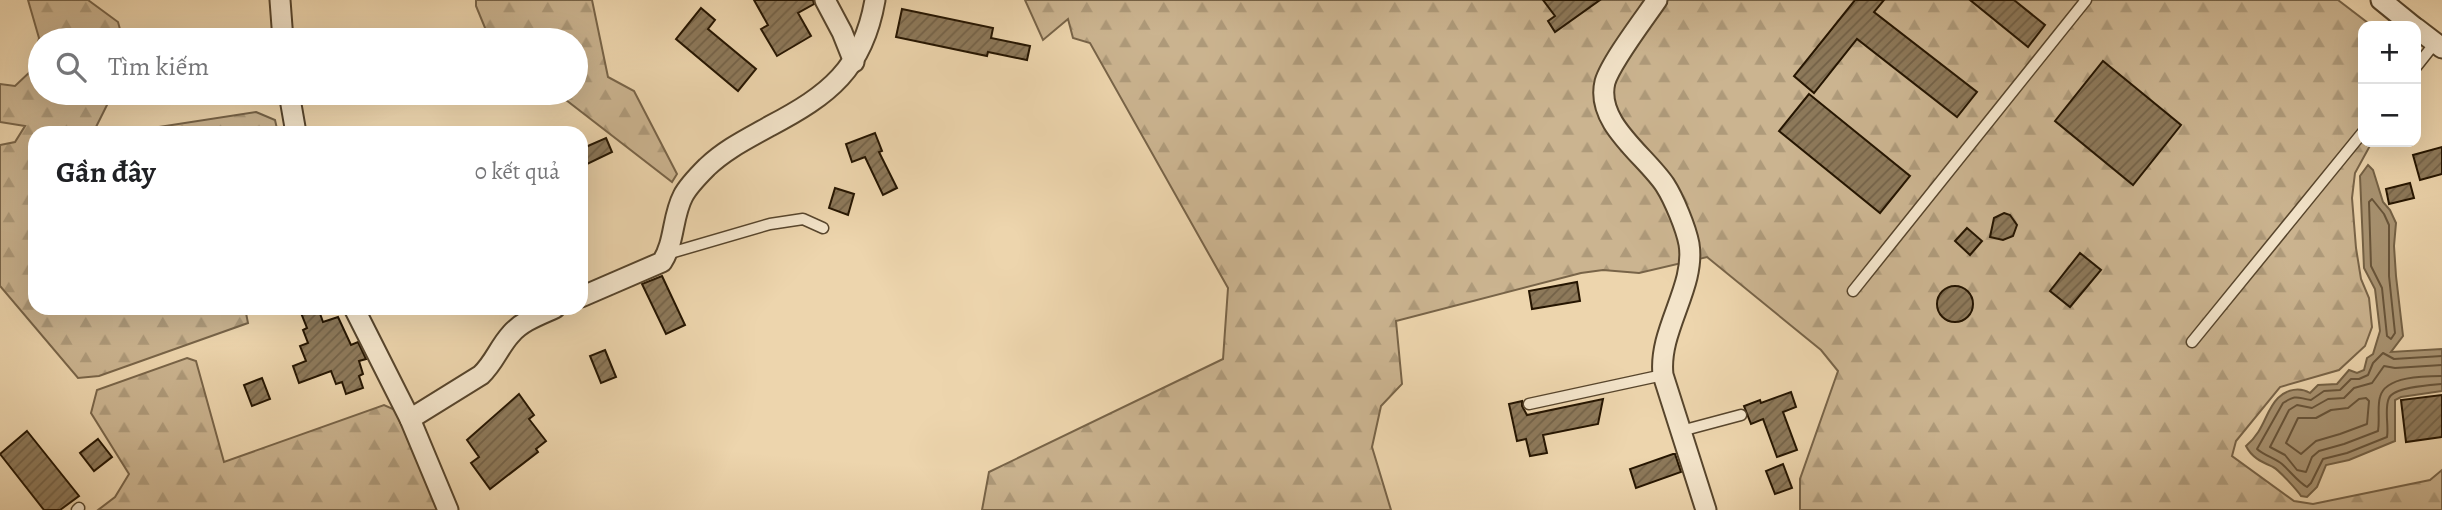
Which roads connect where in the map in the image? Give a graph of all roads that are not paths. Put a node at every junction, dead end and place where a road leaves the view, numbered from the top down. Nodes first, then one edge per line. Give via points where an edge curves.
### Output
1 (280, 0) edge
2 (825, 0) edge
3 (874, 0) edge
4 (1657, 0) edge
5 (2086, 0) edge
6 (2381, 0) edge
7 (2407, 21) edge
8 (282, 28) edge
9 (2421, 32) edge
10 (2439, 45) edge
11 (854, 62) junction
12 (2421, 62) edge
13 (291, 105) edge
14 (295, 126) edge
15 (2358, 138) edge
16 (823, 228) dead end
17 (667, 254) junction
18 (1853, 291) dead end
19 (588, 294) edge
20 (358, 315) edge
21 (541, 315) edge
22 (2192, 342) dead end
23 (1663, 375) junction
24 (1529, 404) dead end
25 (1741, 415) dead end
26 (410, 419) junction
27 (1681, 431) junction
28 (448, 510) edge
29 (1706, 510) edge

1 - 8 street
2 - 11 street
3 - 11 street
4 - 23 street via 1609,72 1604,96 1611,121 1665,185 1689,242 1690,258 1661,362
5 - 18 lane
6 - 7 street
9 - 10 street
10 - 12 lane
11 - 17 street via 811,103 728,149 706,168 684,193
13 - 14 street
15 - 22 lane
16 - 17 lane via 803,219 770,224
17 - 19 street via 662,262
20 - 26 street
21 - 26 street via 520,325 481,375
23 - 24 lane
23 - 27 street
25 - 27 lane
26 - 28 street
27 - 29 street

